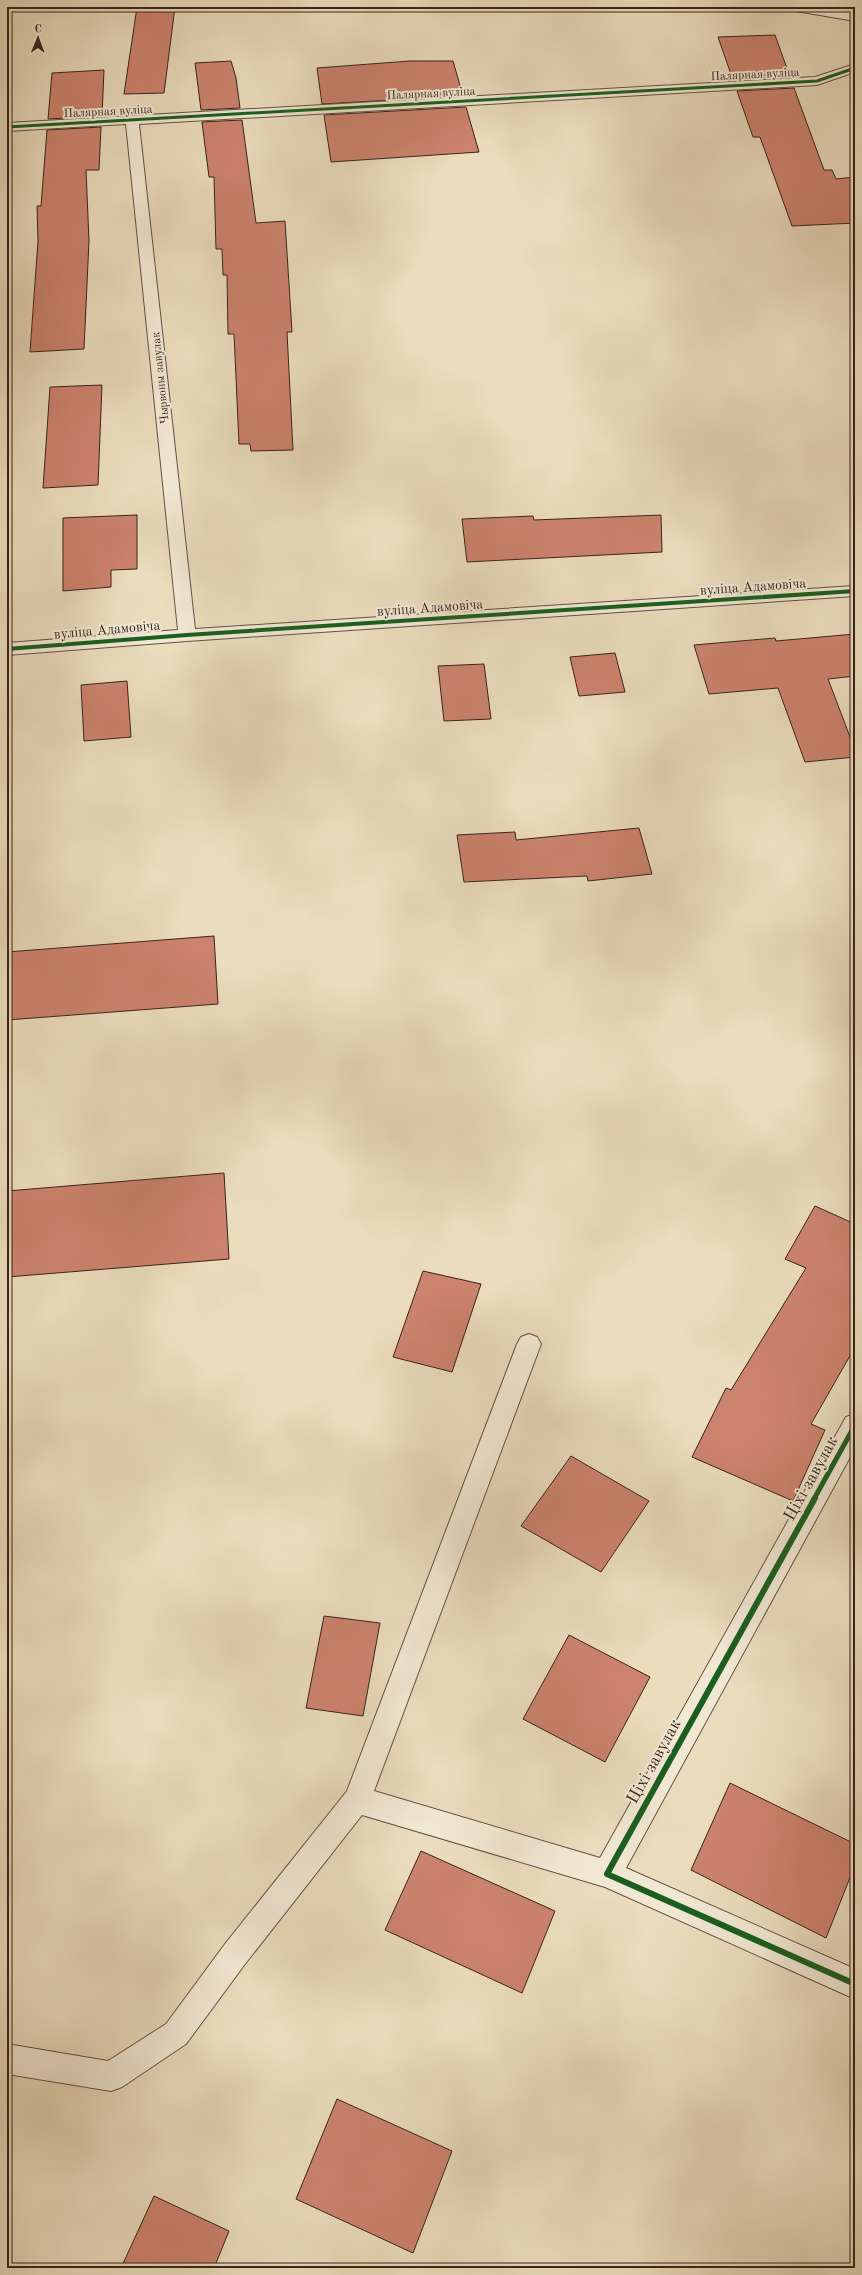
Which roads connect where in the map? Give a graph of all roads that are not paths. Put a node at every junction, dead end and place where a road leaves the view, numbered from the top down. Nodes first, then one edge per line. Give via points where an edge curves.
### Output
1 (796, 7) edge
2 (855, 17) edge
3 (855, 68) edge
4 (132, 120) junction
5 (7, 127) edge
6 (855, 592) edge
7 (187, 635) junction
8 (7, 650) edge
9 (529, 1344) dead end
10 (855, 1425) edge
11 (357, 1800) junction
12 (607, 1874) junction
13 (855, 1984) edge
14 (7, 2059) edge

1 - 2 street
3 - 4 street, Палярная вуліца via 817,81
4 - 5 street, Палярная вуліца
4 - 7 street, Чырвоны завулак
6 - 7 street, вуліца Адамовіча
7 - 8 street, вуліца Адамовіча
9 - 11 street
10 - 12 street, Ціхі завулак
11 - 12 street
11 - 14 street via 235,1954 176,2034 111,2076
12 - 13 street

